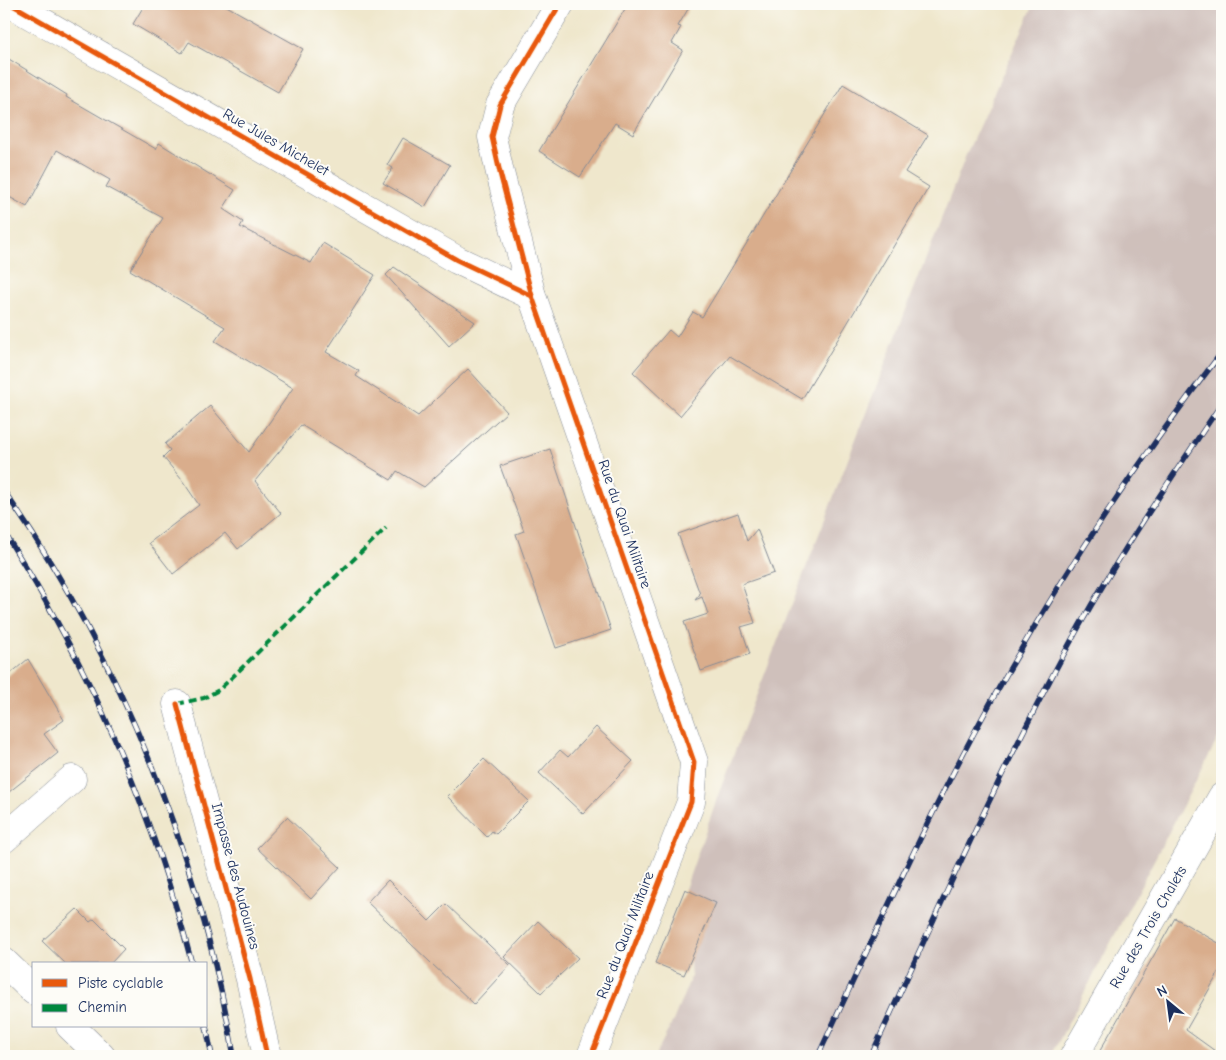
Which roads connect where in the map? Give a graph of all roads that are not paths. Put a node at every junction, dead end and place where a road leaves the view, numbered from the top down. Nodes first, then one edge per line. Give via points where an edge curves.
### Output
1 (11, 4) edge
2 (560, 4) edge
3 (532, 296) junction
4 (176, 704) dead end
5 (72, 779) dead end
6 (1222, 797) edge
7 (4, 839) edge
8 (4, 962) edge
9 (32, 989) edge
10 (72, 1028) edge
11 (101, 1056) edge
12 (268, 1056) edge
13 (591, 1056) edge
14 (1074, 1056) edge

1 - 3 street, Rue Jules Michelet via 457,260
2 - 3 street, Rue du Quai Militaire via 500,105 492,137
3 - 13 street, Rue du Quai Militaire via 694,762 691,802
4 - 12 street, Impasse des Audouines
5 - 7 street
6 - 14 street, Rue des Trois Chalets
8 - 9 street
10 - 11 street

